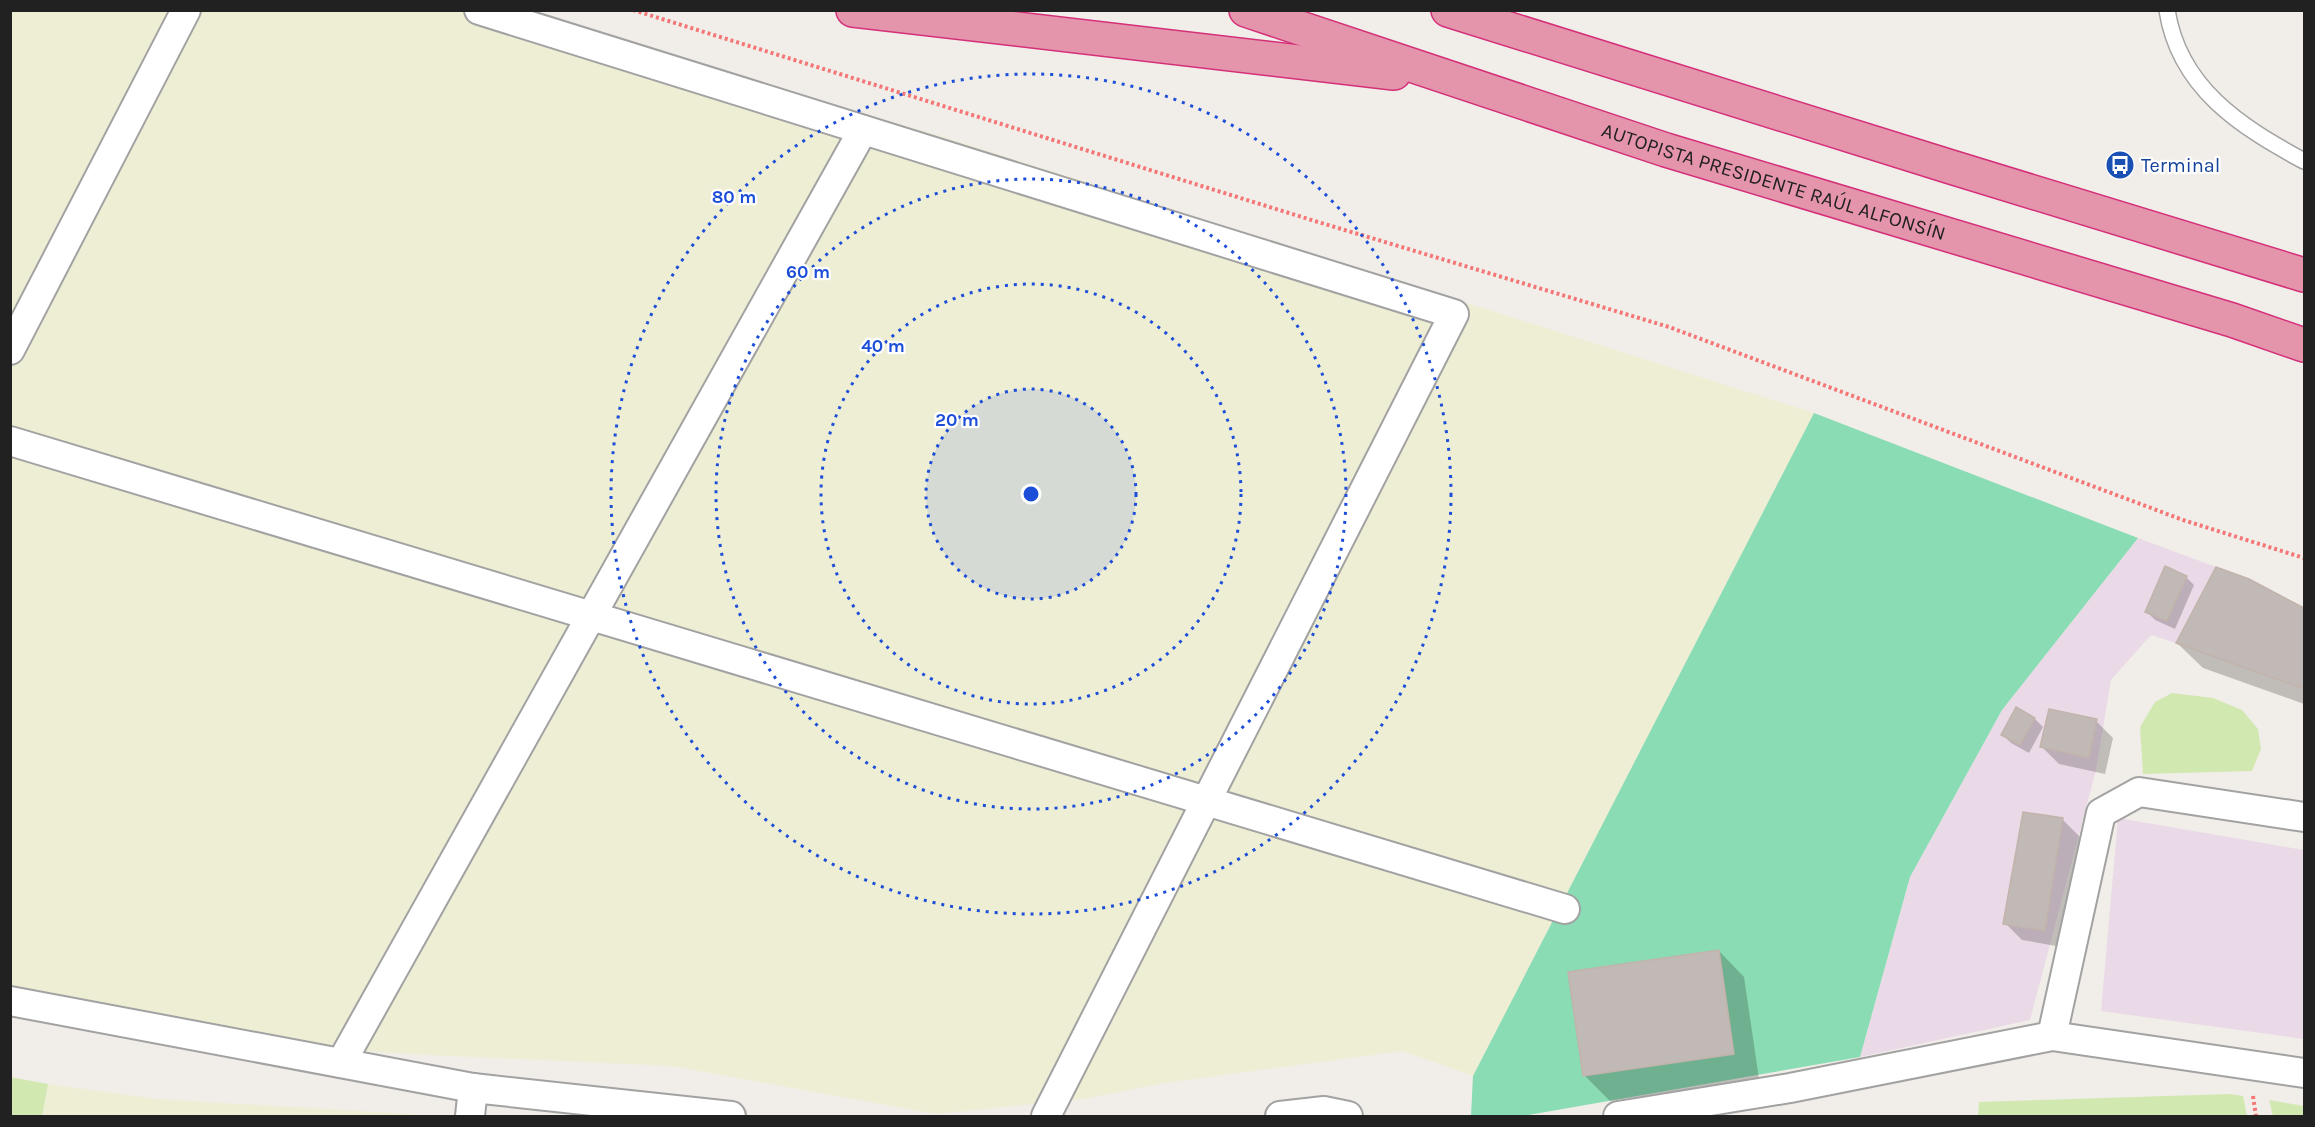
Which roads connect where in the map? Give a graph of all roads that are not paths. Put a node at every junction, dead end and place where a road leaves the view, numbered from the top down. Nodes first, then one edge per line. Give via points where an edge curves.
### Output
1 (186, 10) edge
2 (479, 10) edge
3 (853, 10) edge
4 (1245, 10) edge
5 (1448, 10) edge
6 (2167, 10) edge
7 (1464, 81) junction
8 (863, 130) junction
9 (2304, 161) edge
10 (2304, 275) edge
11 (2304, 345) edge
12 (10, 350) edge
13 (10, 441) edge
14 (591, 615) junction
15 (1207, 801) junction
16 (2304, 817) edge
17 (1564, 909) dead end
18 (10, 1001) edge
19 (2052, 1036) junction
20 (341, 1063) junction
21 (2304, 1074) edge
22 (474, 1088) junction
23 (470, 1116) edge
24 (731, 1116) edge
25 (1046, 1116) edge
26 (1280, 1116) edge
27 (1348, 1116) edge
28 (1618, 1116) edge

1 - 12 street
2 - 8 street
3 - 7 highway
4 - 7 highway, AUTOPISTA PRESIDENTE RAÚL ALFONSÍN
5 - 10 highway
6 - 9 lane via 2180,53 2220,107 2258,136
7 - 11 highway, AUTOPISTA PRESIDENTE RAÚL ALFONSÍN via 1666,150
8 - 14 street
8 - 15 street via 1454,314
13 - 14 street
14 - 15 street
14 - 20 street
15 - 17 street
15 - 25 street
16 - 19 street via 2139,792 2101,813
18 - 20 street
19 - 21 street
19 - 28 street via 1790,1088
20 - 22 street
22 - 23 street
22 - 24 street
26 - 27 street via 1324,1111

